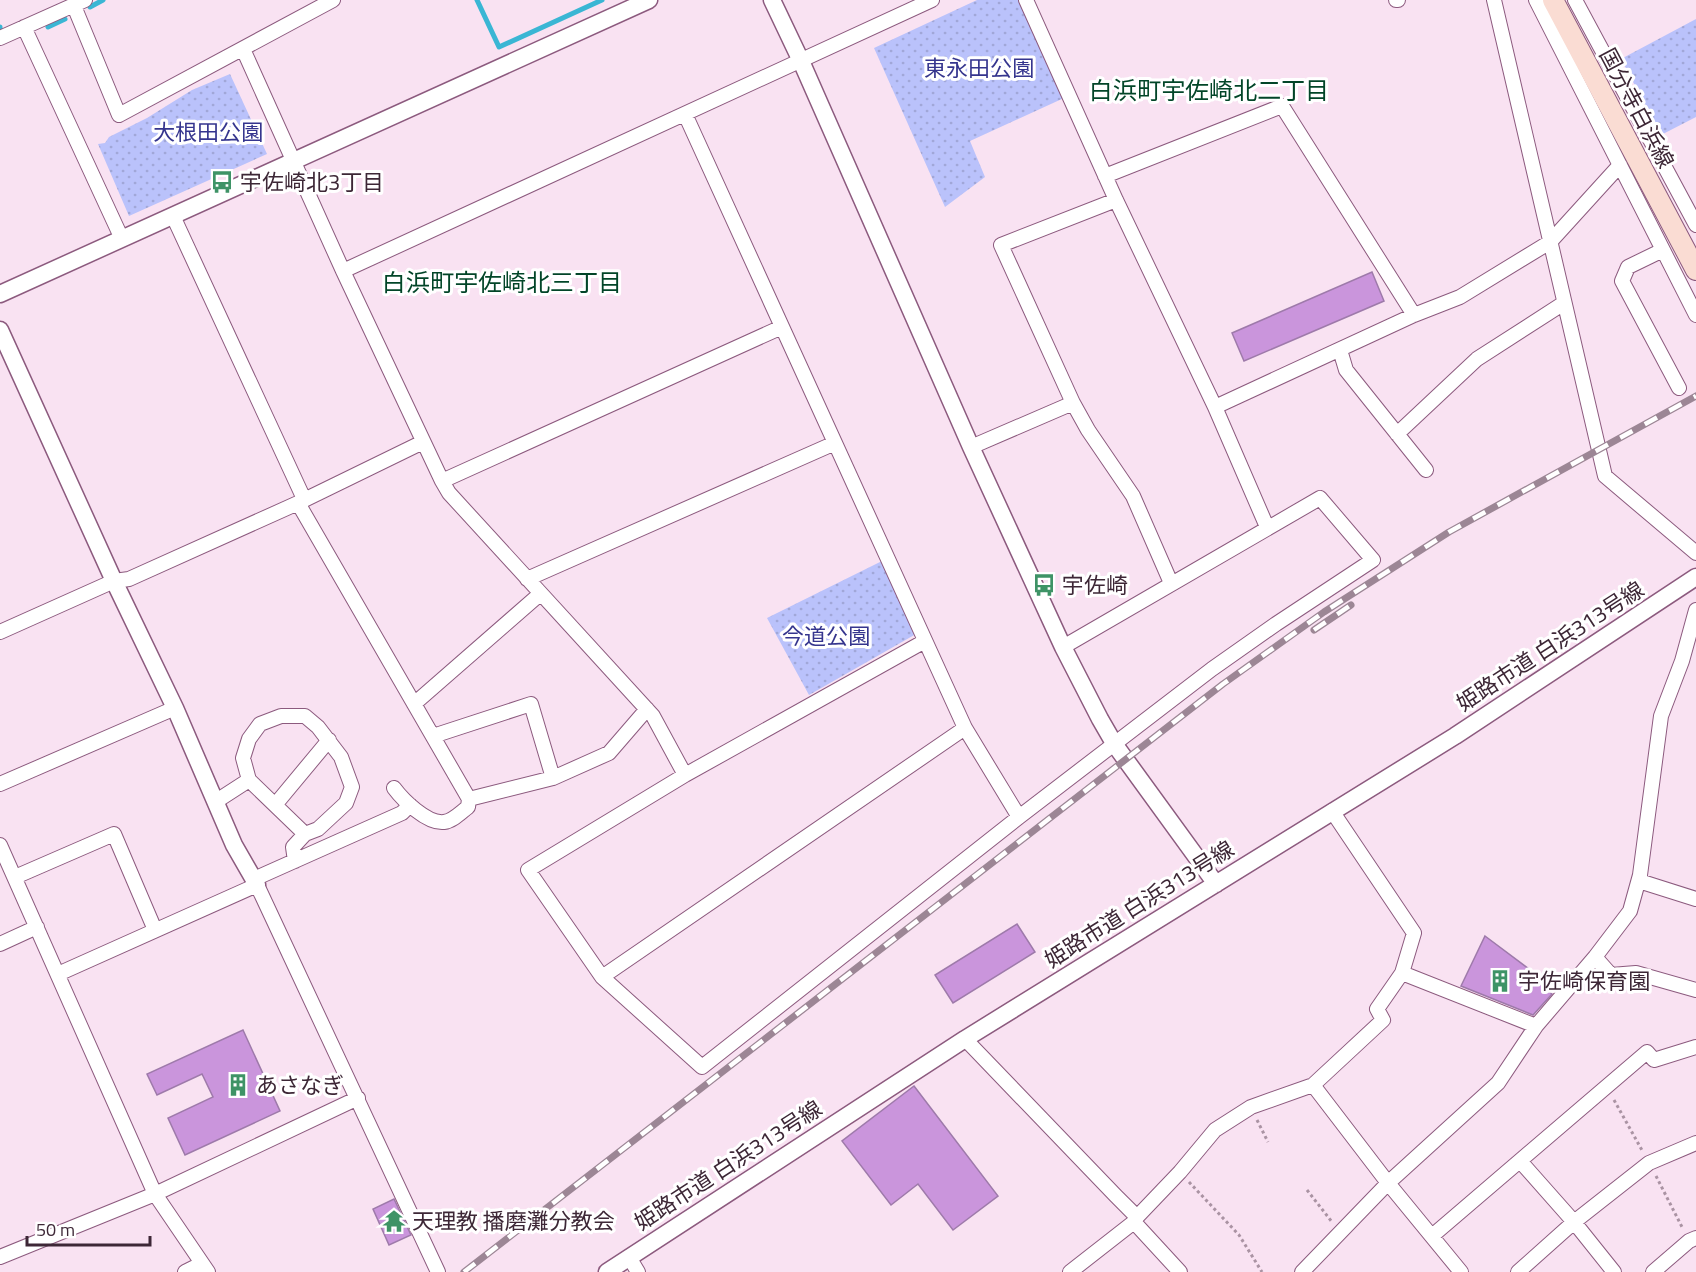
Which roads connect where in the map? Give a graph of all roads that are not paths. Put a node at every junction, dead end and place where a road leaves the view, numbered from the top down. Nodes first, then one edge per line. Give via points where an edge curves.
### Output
1 (333, 0) edge
2 (649, 0) edge
3 (772, 0) edge
4 (932, 0) edge
5 (1026, 0) edge
6 (1494, 0) edge
7 (1536, 0) edge
8 (1553, 0) edge
9 (1575, 0) edge
10 (80, 3) edge
11 (24, 27) junction
12 (0, 38) edge
13 (243, 49) junction
14 (801, 61) junction
15 (685, 114) junction
16 (293, 160) junction
17 (1620, 165) junction
18 (1106, 176) junction
19 (1116, 200) junction
20 (173, 216) junction
21 (1696, 225) edge
22 (122, 239) junction
23 (1550, 242) junction
24 (1663, 250) junction
25 (1696, 270) edge
26 (343, 271) junction
27 (0, 294) edge
28 (1564, 303) junction
29 (1414, 315) junction
30 (1696, 315) edge
31 (782, 327) junction
32 (2, 342) edge
33 (1340, 350) junction
34 (1679, 388) dead end
35 (1073, 403) junction
36 (1215, 407) junction
37 (1397, 434) junction
38 (423, 442) junction
39 (835, 443) junction
40 (971, 447) junction
41 (1426, 470) dead end
42 (441, 481) junction
43 (301, 501) junction
44 (1267, 527) junction
45 (1696, 553) edge
46 (1696, 577) edge
47 (527, 579) junction
48 (114, 581) junction
49 (1171, 584) junction
50 (540, 594) junction
51 (1696, 610) edge
52 (0, 633) edge
53 (925, 640) junction
54 (1063, 647) junction
55 (414, 704) junction
56 (175, 708) junction
57 (646, 709) junction
58 (965, 728) junction
59 (433, 735) junction
60 (329, 740) junction
61 (1115, 745) junction
62 (685, 776) junction
63 (554, 778) junction
64 (249, 780) junction
65 (0, 784) edge
66 (394, 788) dead end
67 (469, 799) junction
68 (215, 802) junction
69 (275, 805) junction
70 (410, 805) junction
71 (1332, 811) junction
72 (1018, 817) junction
73 (305, 834) junction
74 (0, 844) edge
75 (295, 861) junction
76 (15, 877) junction
77 (1638, 881) junction
78 (255, 882) junction
79 (1216, 884) junction
80 (1696, 898) edge
81 (37, 927) junction
82 (155, 930) junction
83 (0, 944) edge
84 (1595, 957) junction
85 (1402, 973) junction
86 (57, 974) junction
87 (602, 977) junction
88 (1696, 990) edge
89 (1536, 1026) junction
90 (964, 1039) junction
91 (1696, 1047) edge
92 (1313, 1085) junction
93 (358, 1098) junction
94 (1696, 1143) edge
95 (1520, 1161) junction
96 (1388, 1183) junction
97 (156, 1194) junction
98 (1136, 1219) junction
99 (1574, 1222) junction
100 (1432, 1236) junction
101 (1696, 1238) edge
102 (0, 1257) edge
103 (629, 1257) junction
104 (204, 1268) edge
105 (185, 1272) edge
106 (438, 1272) edge
107 (607, 1272) edge
108 (639, 1272) edge
109 (1070, 1272) edge
110 (1180, 1272) edge
111 (1302, 1272) edge
112 (1461, 1272) edge
113 (1518, 1272) edge
114 (1614, 1272) edge
115 (1653, 1272) edge

1 - 13 street
2 - 16 street
3 - 14 street
4 - 14 street
5 - 18 street
6 - 23 street
7 - 17 street
8 - 25 main road, 国分寺白浜線
9 - 21 street
10 - 11 street
10 - 13 street via 119,115
11 - 12 street
11 - 22 street
13 - 16 street
14 - 15 street
14 - 40 street
15 - 26 street
15 - 31 street
16 - 20 street
16 - 26 street
17 - 23 street
17 - 24 street
18 - 19 street
18 - 29 street via 1282,106
19 - 35 street via 1001,245
19 - 36 street
20 - 22 street
20 - 43 street
22 - 27 street
23 - 28 street
23 - 29 street via 1460,297
24 - 30 street
24 - 34 street via 1628,267 1622,281
26 - 38 street
28 - 37 street via 1478,359
28 - 45 street via 1605,476
29 - 33 street
31 - 39 street
31 - 42 street
32 - 48 street
33 - 36 street
33 - 37 street via 1346,369
35 - 40 street
35 - 49 street via 1133,496
36 - 44 street
37 - 41 street
38 - 42 street
38 - 43 street
39 - 47 street
39 - 53 street
40 - 54 street
42 - 47 street
43 - 48 street via 129,579
43 - 55 street
44 - 49 street
44 - 61 street via 1320,498 1373,560 1212,669
46 - 71 street, 姫路市道 白浜313号線 via 1455,736
47 - 50 street
48 - 52 street
48 - 56 street
49 - 54 street
50 - 55 street
50 - 57 street
51 - 77 street via 1661,716
53 - 58 street
53 - 62 street
54 - 61 street
55 - 59 street
56 - 65 street
56 - 68 street
57 - 62 street
57 - 63 street via 609,753
58 - 72 street
58 - 87 street
59 - 63 street via 531,704
59 - 67 street
60 - 64 street via 305,716 281,716 260,724 249,738 243,758
60 - 69 street
60 - 73 street via 352,787 336,814
61 - 72 street
61 - 79 street
62 - 87 street via 528,870
63 - 67 street
64 - 68 street
64 - 69 street
66 - 70 street
67 - 70 street via 468,807 443,822 430,819
68 - 78 street
69 - 73 street
70 - 75 street via 402,813
71 - 79 street, 姫路市道 白浜313号線
71 - 85 street via 1414,933
72 - 87 street via 702,1067
73 - 75 street via 293,847
74 - 76 street
75 - 78 street
76 - 81 street
76 - 82 street via 114,834
77 - 80 street
77 - 84 street via 1630,911
78 - 82 street
78 - 93 street
79 - 90 street, 姫路市道 白浜313号線
81 - 83 street
81 - 86 street
82 - 86 street
84 - 88 street via 1611,975 1636,973
84 - 89 street
85 - 89 street
85 - 92 street via 1377,1009 1383,1020
86 - 97 street
89 - 96 street via 1498,1083
90 - 98 street
90 - 103 street, 姫路市道 白浜313号線
91 - 95 street via 1654,1060 1647,1052
92 - 96 street
92 - 98 street via 1251,1107 1215,1130
93 - 97 street
93 - 106 street
94 - 99 street via 1649,1163
95 - 99 street
95 - 100 street
96 - 100 street
96 - 111 street
97 - 102 street
97 - 104 street
98 - 109 street
98 - 110 street
99 - 113 street
99 - 114 street
100 - 112 street
101 - 115 street
103 - 107 street, 姫路市道 白浜313号線
103 - 108 street
104 - 105 street

